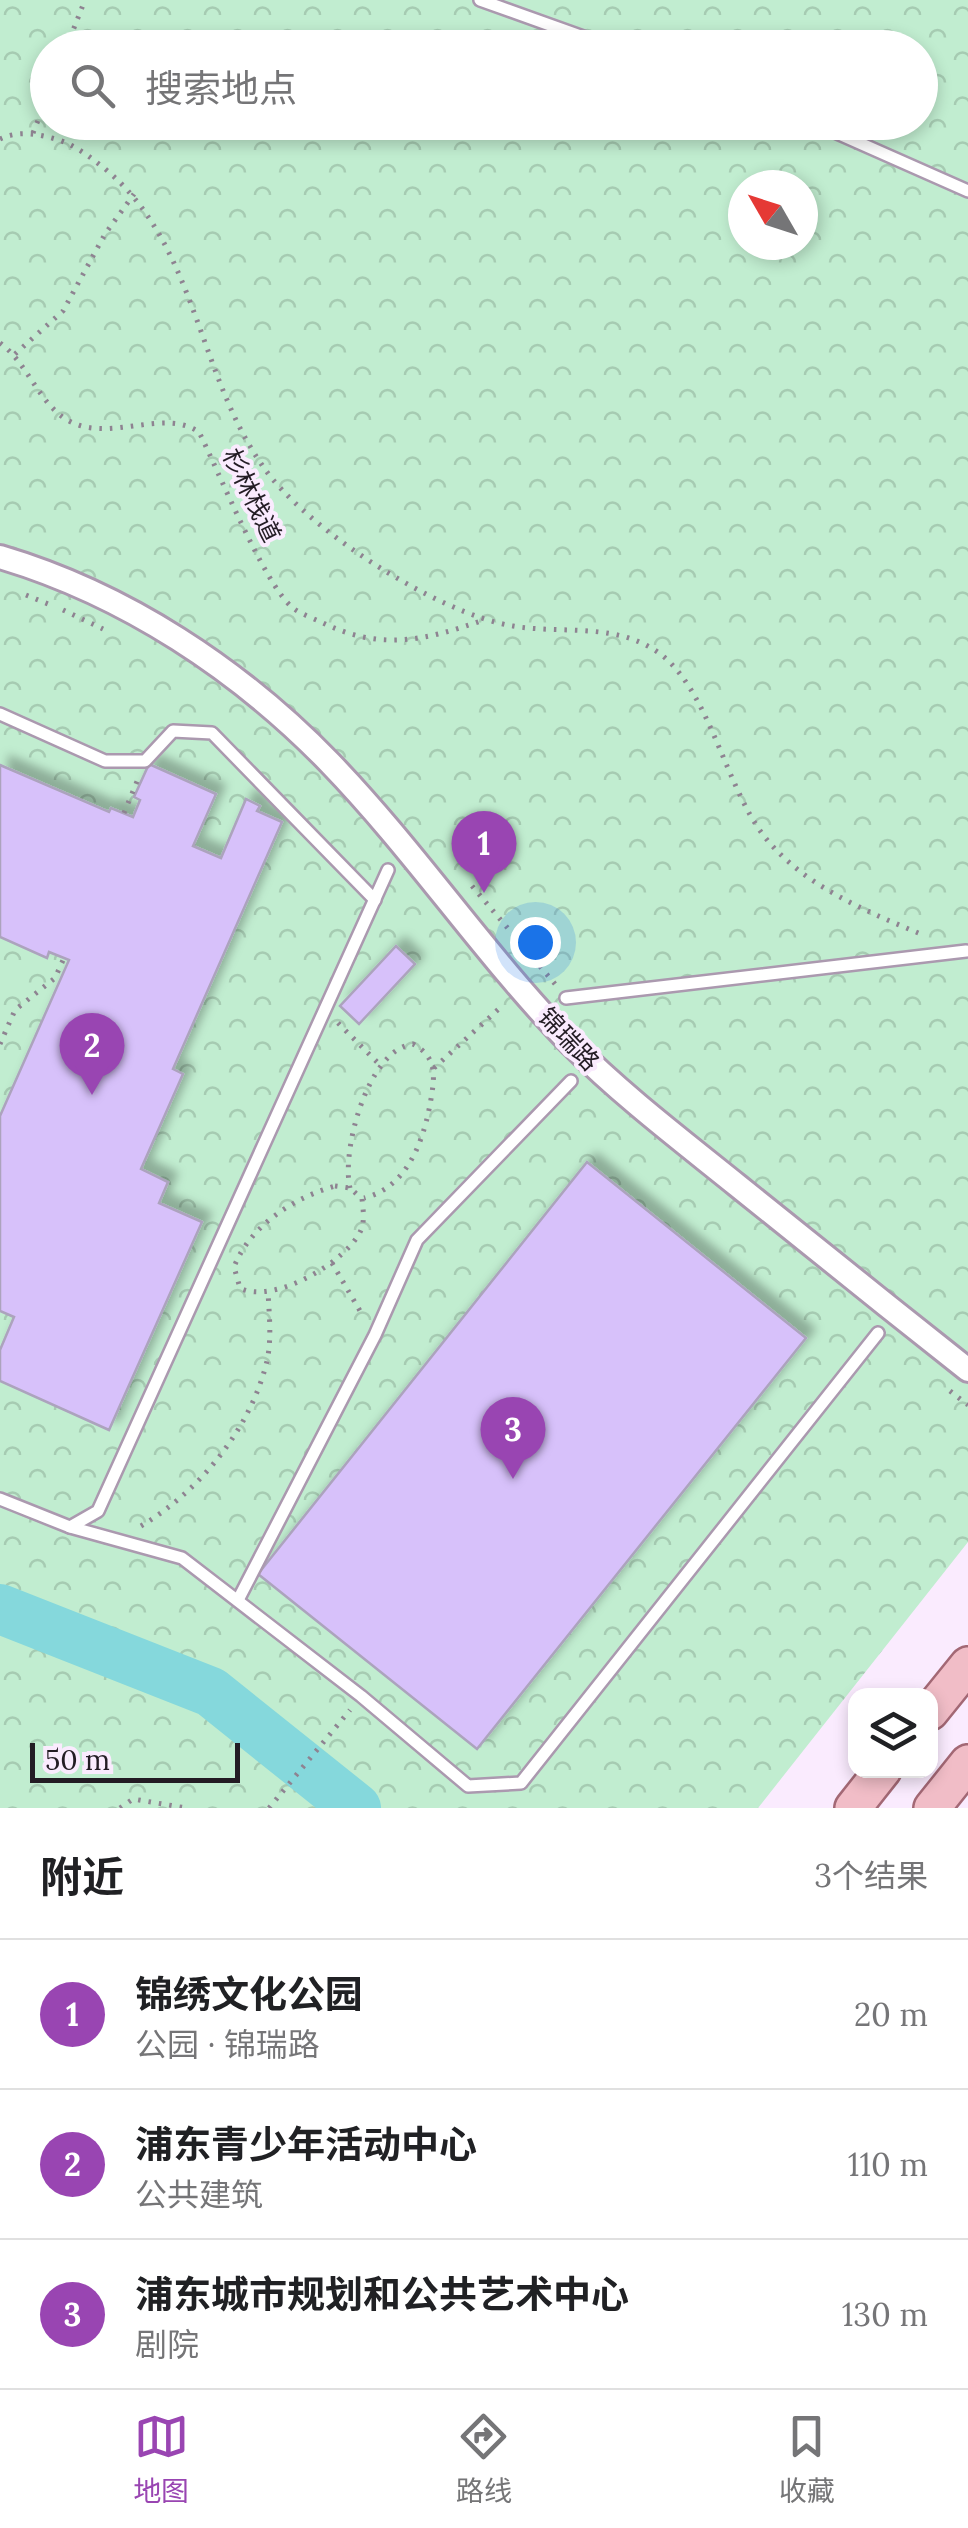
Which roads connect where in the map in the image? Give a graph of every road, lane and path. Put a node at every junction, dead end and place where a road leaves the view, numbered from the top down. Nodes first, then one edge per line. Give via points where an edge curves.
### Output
1 (85, 0) edge
2 (480, 0) edge
3 (73, 30) edge
4 (564, 30) edge
5 (30, 134) edge
6 (0, 139) edge
7 (55, 140) edge
8 (853, 140) edge
9 (968, 191) edge
10 (134, 194) junction
11 (0, 342) edge
12 (15, 354) junction
13 (0, 557) edge
14 (484, 620) junction
15 (0, 714) edge
16 (145, 762) junction
17 (124, 814) dead end
18 (388, 870) dead end
19 (463, 876) dead end
20 (375, 900) junction
21 (966, 951) edge
22 (64, 958) dead end
23 (566, 998) joint
24 (502, 1006) dead end
25 (325, 1010) junction
26 (0, 1044) edge
27 (382, 1067) junction
28 (434, 1068) junction
29 (570, 1081) dead end
30 (350, 1188) junction
31 (362, 1199) junction
32 (332, 1263) junction
33 (268, 1291) junction
34 (878, 1333) dead end
35 (374, 1336) junction
36 (968, 1370) edge
37 (0, 1499) edge
38 (70, 1528) junction
39 (117, 1540) junction
40 (238, 1600) junction
41 (968, 1665) edge
42 (361, 1696) junction
43 (938, 1702) edge
44 (968, 1764) edge
45 (877, 1778) edge
46 (120, 1808) edge
47 (186, 1808) edge
48 (269, 1808) edge
49 (853, 1808) edge
50 (932, 1808) edge

1 - 3 path
2 - 4 lane
5 - 6 path
7 - 10 path via 90,157
8 - 9 lane
10 - 12 path via 63,311
10 - 14 path via 165,243 227,401 270,478 383,568
11 - 12 path, 杉林栈道
12 - 14 path, 杉林栈道 via 57,414 76,425 114,430 185,422 199,432 269,576 292,607 350,637 378,641 439,636
13 - 36 street, 锦瑞路 via 127,610 206,658 284,719 612,1084
14 - 21 path via 632,637 673,662 777,852 839,897
15 - 16 lane via 104,761
16 - 17 path
16 - 20 lane via 173,731 212,733
18 - 20 lane
19 - 23 path
20 - 25 lane
21 - 23 lane
22 - 26 path via 55,978 15,1010
24 - 28 path
25 - 27 path
25 - 38 lane via 98,1511
27 - 28 path via 394,1051 413,1044
27 - 30 path via 356,1117 347,1154
28 - 31 path via 427,1122 410,1163 379,1194
29 - 35 lane via 416,1240
30 - 31 path
30 - 33 path via 335,1186 293,1204 249,1238 234,1267 236,1279 250,1293
31 - 32 path via 362,1228
32 - 33 path
32 - 35 path
33 - 39 path via 267,1360 247,1413 200,1479
34 - 42 lane via 521,1783 468,1786
35 - 40 lane
37 - 38 lane
38 - 39 lane
39 - 40 lane via 182,1558
40 - 42 lane
41 - 43 main road
42 - 48 path
44 - 50 main road
45 - 49 main road
46 - 47 path via 132,1800

